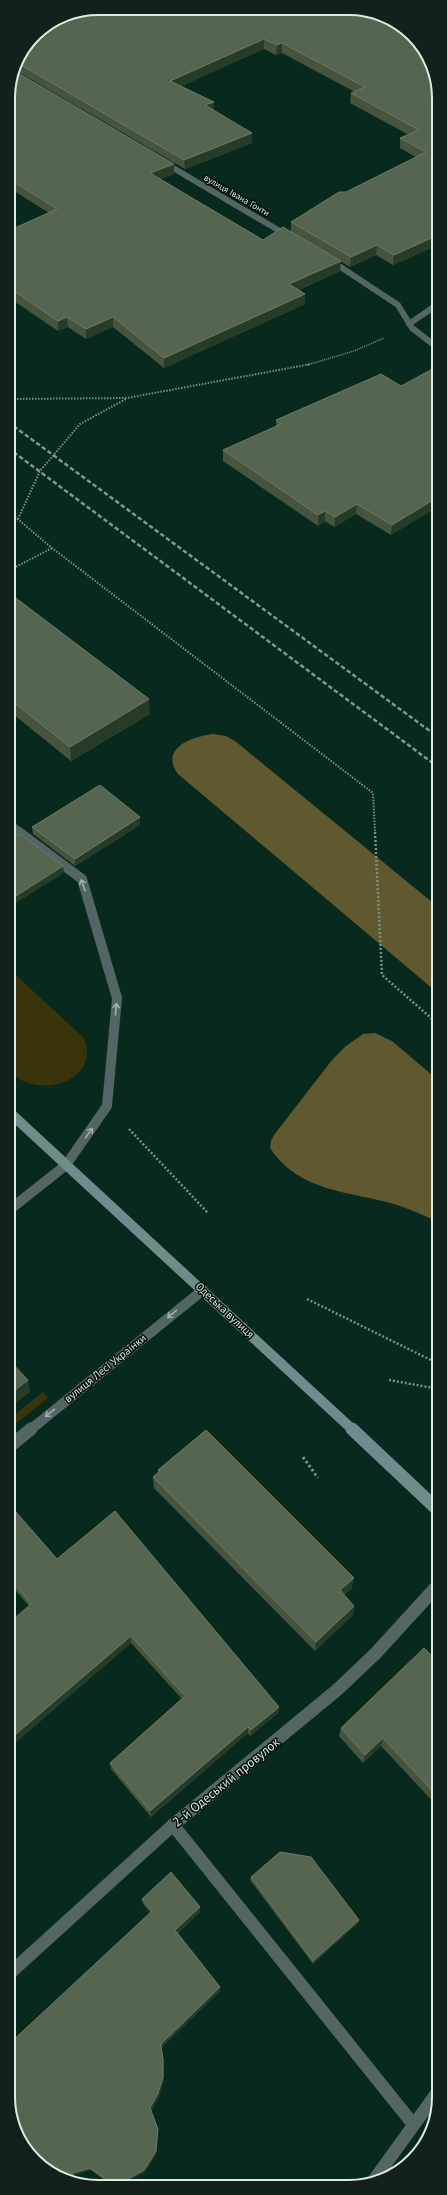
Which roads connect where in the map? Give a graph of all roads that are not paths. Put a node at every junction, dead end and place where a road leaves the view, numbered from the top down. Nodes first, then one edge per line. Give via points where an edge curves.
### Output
1 (154, 157) edge
2 (297, 240) edge
3 (323, 256) edge
4 (432, 308) edge
5 (409, 324) junction
6 (432, 343) edge
7 (15, 828) edge
8 (15, 1118) edge
9 (66, 1165) junction
10 (15, 1205) edge
11 (203, 1290) junction
12 (15, 1442) edge
13 (432, 1504) edge
14 (432, 1592) edge
15 (173, 1825) junction
16 (15, 1969) edge
17 (432, 2099) edge
18 (413, 2124) junction
19 (378, 2175) edge

1 - 2 street, вулиця Івана Гонти
3 - 5 street via 398,305
4 - 5 street
5 - 6 street
9 -> 7 street via 108,1106 117,998 82,879
8 - 9 main road, Одеська вулиця
9 - 10 street
9 - 11 main road, Одеська вулиця
11 -> 12 street, вулиця Лесі Українки
11 - 13 main road, Одеська вулиця
14 - 15 street, 2-й Одеський провулок via 376,1653 337,1690
15 - 16 street, 2-й Одеський провулок
15 - 18 street
17 - 18 street
18 - 19 street

